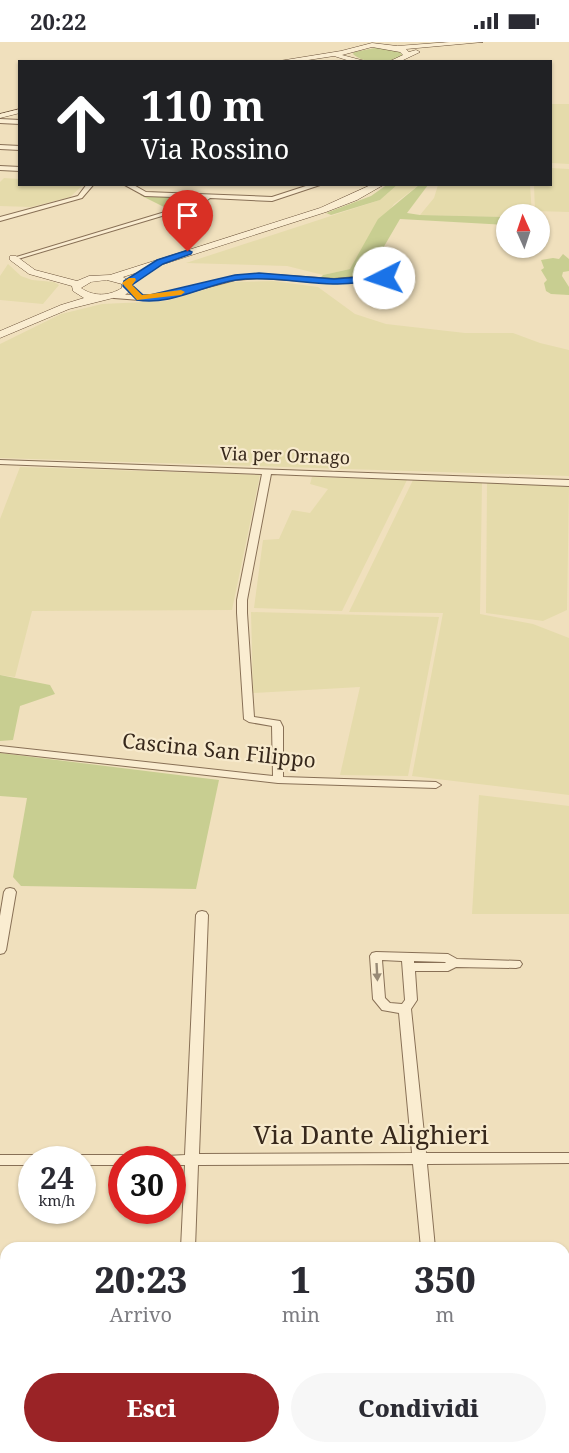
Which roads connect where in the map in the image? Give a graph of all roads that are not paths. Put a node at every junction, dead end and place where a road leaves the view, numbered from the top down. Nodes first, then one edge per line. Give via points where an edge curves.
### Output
1 (479, 42) edge
2 (442, 45) junction
3 (397, 48) junction
4 (354, 53) edge
5 (399, 59) edge
6 (288, 60) edge
7 (0, 118) edge
8 (18, 118) edge
9 (0, 147) edge
10 (18, 148) edge
11 (0, 168) edge
12 (18, 169) edge
13 (89, 186) edge
14 (130, 186) edge
15 (314, 186) edge
16 (377, 186) edge
17 (209, 196) junction
18 (0, 219) edge
19 (0, 258) edge
20 (16, 260) junction
21 (160, 262) junction
22 (113, 277) junction
23 (382, 277) dead end
24 (60, 278) junction
25 (89, 279) junction
26 (127, 285) junction
27 (79, 289) junction
28 (114, 296) junction
29 (99, 297) junction
30 (140, 298) junction
31 (65, 307) junction
32 (0, 335) edge
33 (0, 462) edge
34 (267, 471) junction
35 (569, 483) edge
36 (0, 749) edge
37 (278, 780) junction
38 (436, 785) dead end
39 (9, 892) dead end
40 (202, 915) dead end
41 (0, 950) edge
42 (408, 962) junction
43 (516, 964) dead end
44 (405, 1009) junction
45 (569, 1158) edge
46 (421, 1159) junction
47 (0, 1160) edge
48 (18, 1160) edge
49 (186, 1160) edge
50 (192, 1160) junction
51 (188, 1242) edge
52 (428, 1242) edge

1 - 2 main road
2 - 3 main road
2 - 5 main road
3 - 4 main road via 372,45
3 - 5 main road via 403,50
4 - 6 main road
7 - 8 main road
9 - 10 street
11 - 12 street
13 - 18 street via 80,196
14 - 17 street via 145,194
15 - 17 street via 272,199
16 - 21 main road via 344,203
17 - 20 street via 200,203
19 - 20 main road
20 - 24 main road via 32,272
21 - 22 main road
21 - 26 main road
22 - 25 main road
22 - 26 main road
23 - 30 street via 334,281 259,276 226,279 167,296
24 - 25 main road
24 - 27 main road
25 - 27 main road
26 - 28 main road
26 - 30 street
27 - 29 main road
27 - 31 main road
28 - 29 main road
28 - 30 street
29 - 31 main road
31 - 32 main road
33 - 34 street, Via per Ornago
34 - 35 street, Via per Ornago
34 - 37 street via 242,613 249,719 276,723 278,727
36 - 37 street, Cascina San Filippo
37 - 38 street, Cascina San Filippo
39 - 41 street
40 - 50 street
42 - 43 street via 448,967 454,963
42 - 44 street via 411,1000
42 -> 44 street via 376,956 379,999 386,1007
44 - 46 street
45 - 46 street, Via Dante Alighieri
46 - 50 street, Via Dante Alighieri
46 - 52 street
47 - 48 street
49 - 50 street, Via Dante Alighieri
50 - 51 street

